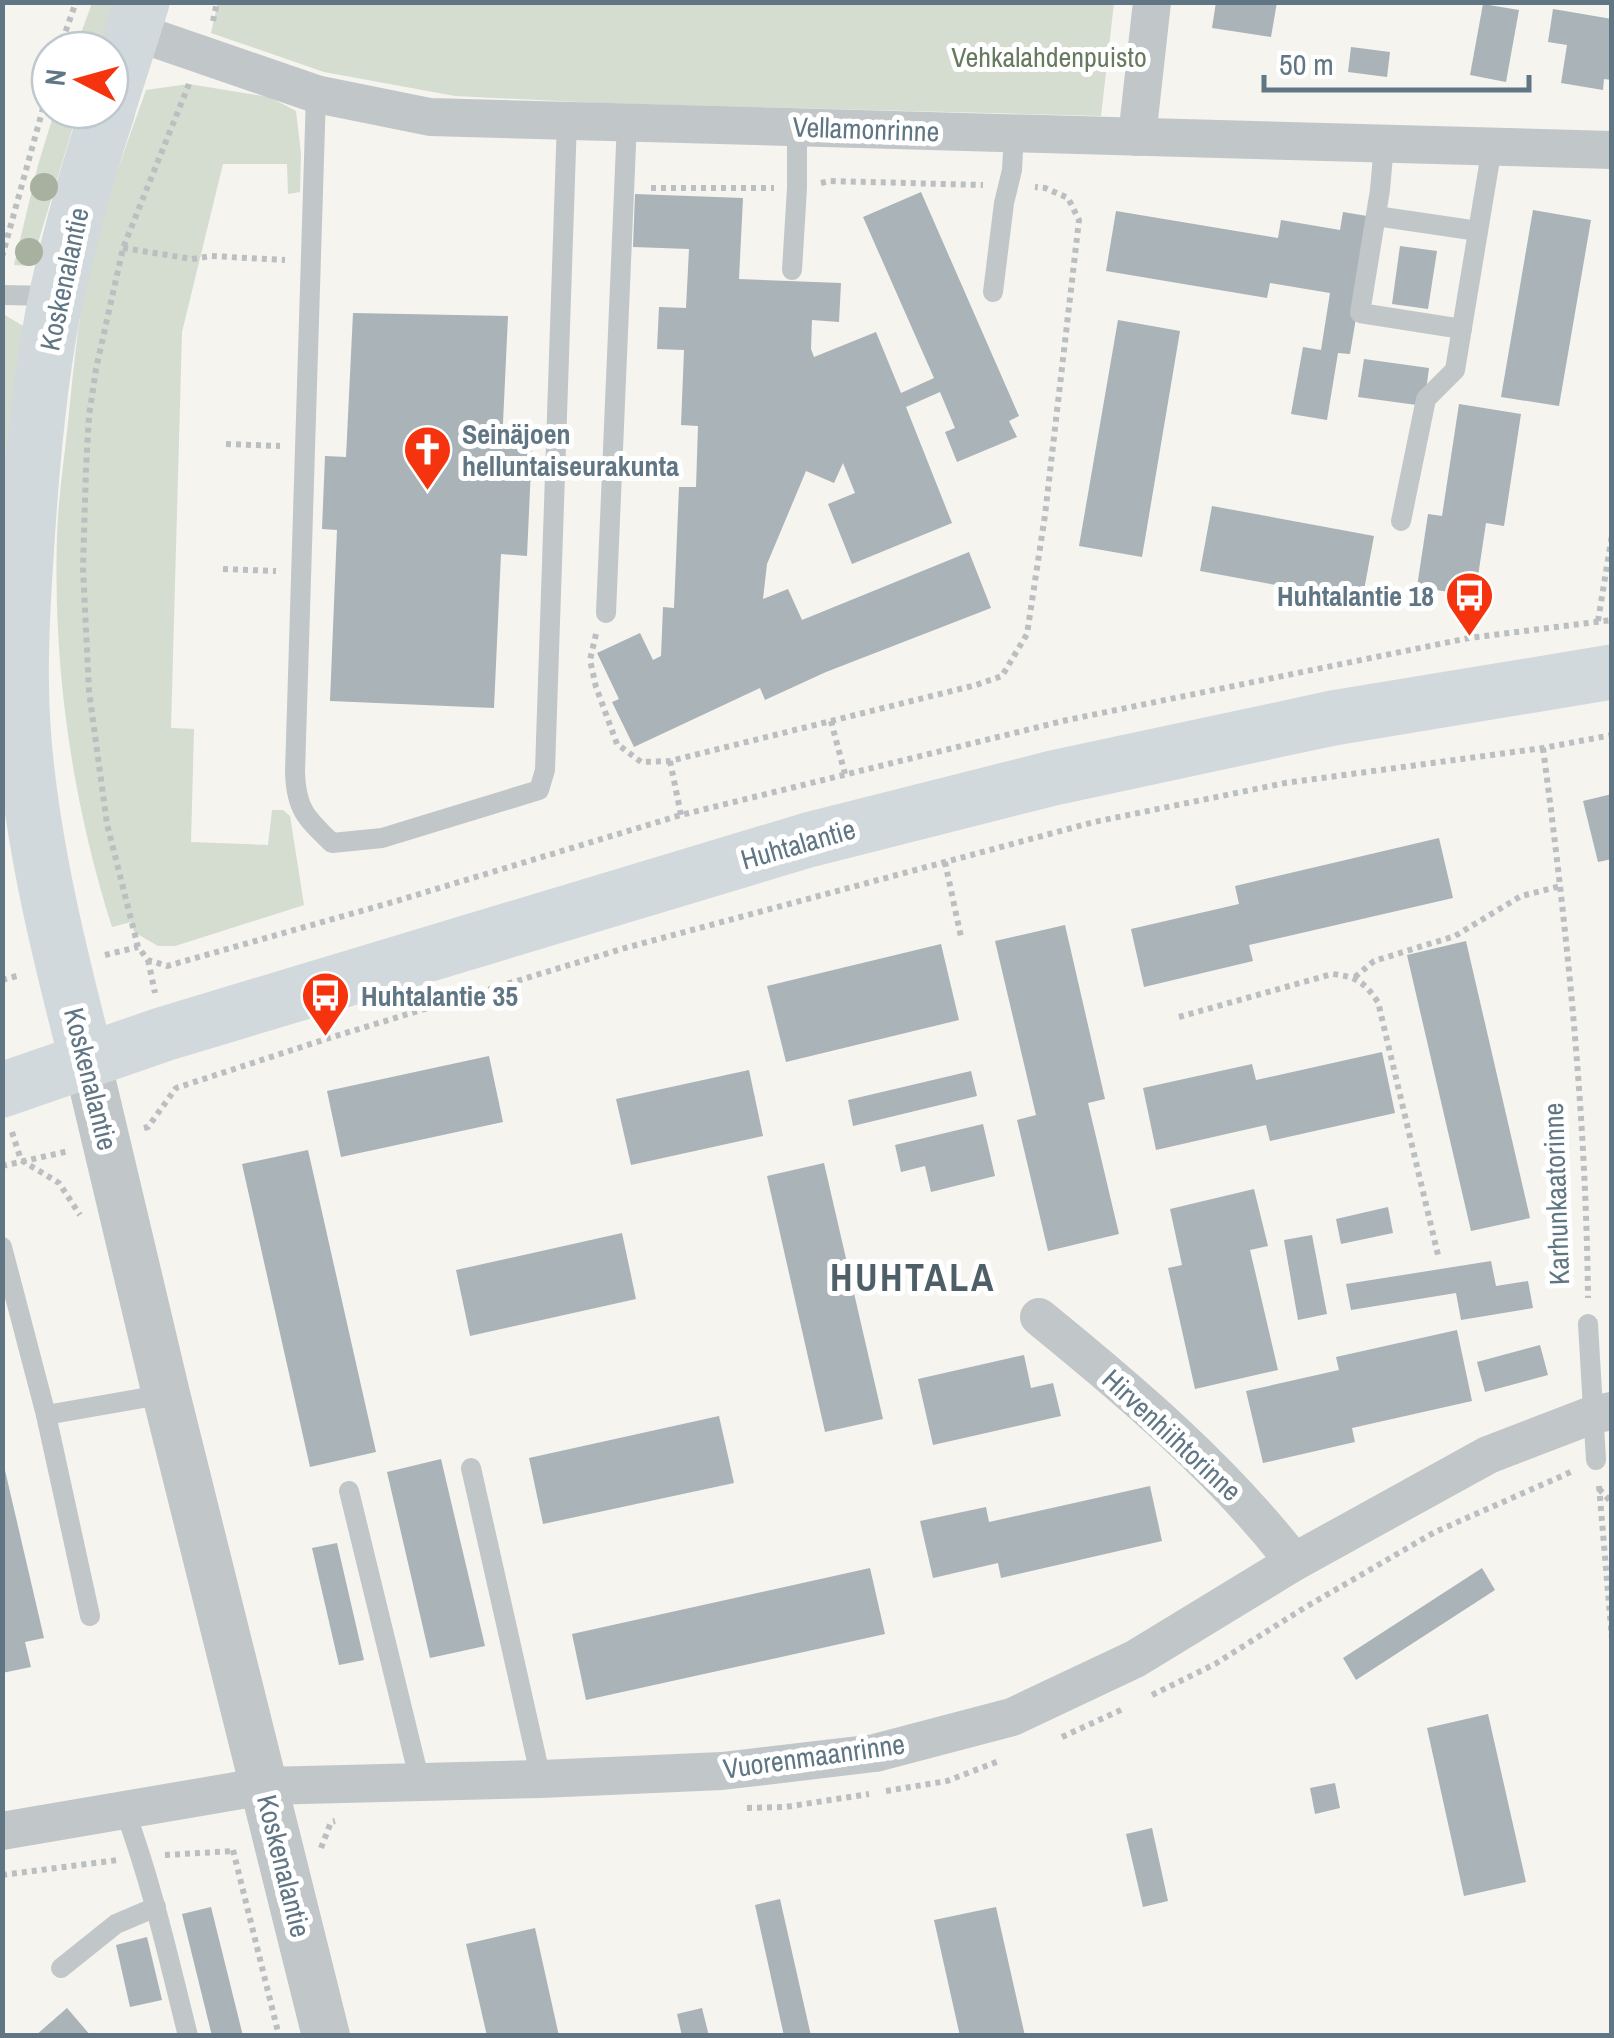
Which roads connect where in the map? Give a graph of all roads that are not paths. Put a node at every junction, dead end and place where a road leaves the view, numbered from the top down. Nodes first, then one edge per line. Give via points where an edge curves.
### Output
1 (1152, 2) edge
2 (138, 17) edge
3 (130, 41) edge
4 (316, 94) junction
5 (567, 120) junction
6 (627, 122) junction
7 (796, 127) junction
8 (101, 130) edge
9 (1014, 133) junction
10 (1138, 137) junction
11 (1384, 144) junction
12 (1492, 147) junction
13 (1612, 150) edge
14 (1376, 216) junction
15 (1478, 231) junction
16 (792, 270) dead end
17 (993, 292) dead end
18 (2, 295) edge
19 (56, 296) junction
20 (1462, 328) junction
21 (1401, 521) dead end
22 (606, 614) road end
23 (1605, 646) edge
24 (86, 1061) junction
25 (5, 1104) edge
26 (2, 1247) edge
27 (1040, 1317) dead end
28 (1588, 1324) road end
29 (166, 1394) junction
30 (1602, 1413) edge
31 (46, 1415) junction
32 (1596, 1460) road end
33 (471, 1468) dead end
34 (349, 1491) dead end
35 (1294, 1562) junction
36 (90, 1616) dead end
37 (541, 1779) junction
38 (420, 1782) junction
39 (265, 1786) junction
40 (125, 1811) junction
41 (2, 1831) edge
42 (156, 1907) junction
43 (61, 1968) dead end
44 (188, 2036) edge
45 (326, 2036) edge

1 - 10 street
2 - 3 main road
2 - 4 street, Vellamonrinne
4 - 5 street, Vellamonrinne via 430,117
4 - 5 lane via 296,795 304,816 332,843 382,838 539,790 545,770
5 - 6 street, Vellamonrinne
6 - 7 street, Vellamonrinne
6 - 22 lane
7 - 9 street, Vellamonrinne
7 - 16 lane
8 - 19 main road, Koskenalantie
9 - 10 street, Vellamonrinne
9 - 17 lane
10 - 11 street, Vellamonrinne
11 - 12 street, Vellamonrinne
11 - 14 lane
12 - 13 street, Vellamonrinne
12 - 15 lane
14 - 15 lane
14 - 20 lane via 1360,313
15 - 20 lane
18 - 19 lane
19 - 24 main road, Koskenalantie via 28,510 24,737 32,810
20 - 21 lane via 1455,370 1426,399
23 - 24 main road, Huhtalantie via 1333,718 808,840
24 - 25 main road, Huhtalantie
24 - 29 street, Koskenalantie
26 - 31 lane
27 - 35 street, Hirvenhiihtorinne via 1128,1390 1260,1518
28 - 30 lane
29 - 31 lane
29 - 39 street, Koskenalantie
30 - 32 lane
30 - 35 street, Vuorenmaanrinne via 1488,1455
31 - 36 lane
33 - 37 lane
34 - 38 lane
35 - 37 street, Vuorenmaanrinne via 1135,1659 1012,1716 875,1753 722,1771
37 - 38 street, Vuorenmaanrinne
38 - 39 street, Vuorenmaanrinne
39 - 40 street, Vuorenmaanrinne
39 - 45 street, Koskenalantie
40 - 41 street, Vuorenmaanrinne
40 - 42 lane
42 - 43 lane via 116,1924
42 - 44 lane

